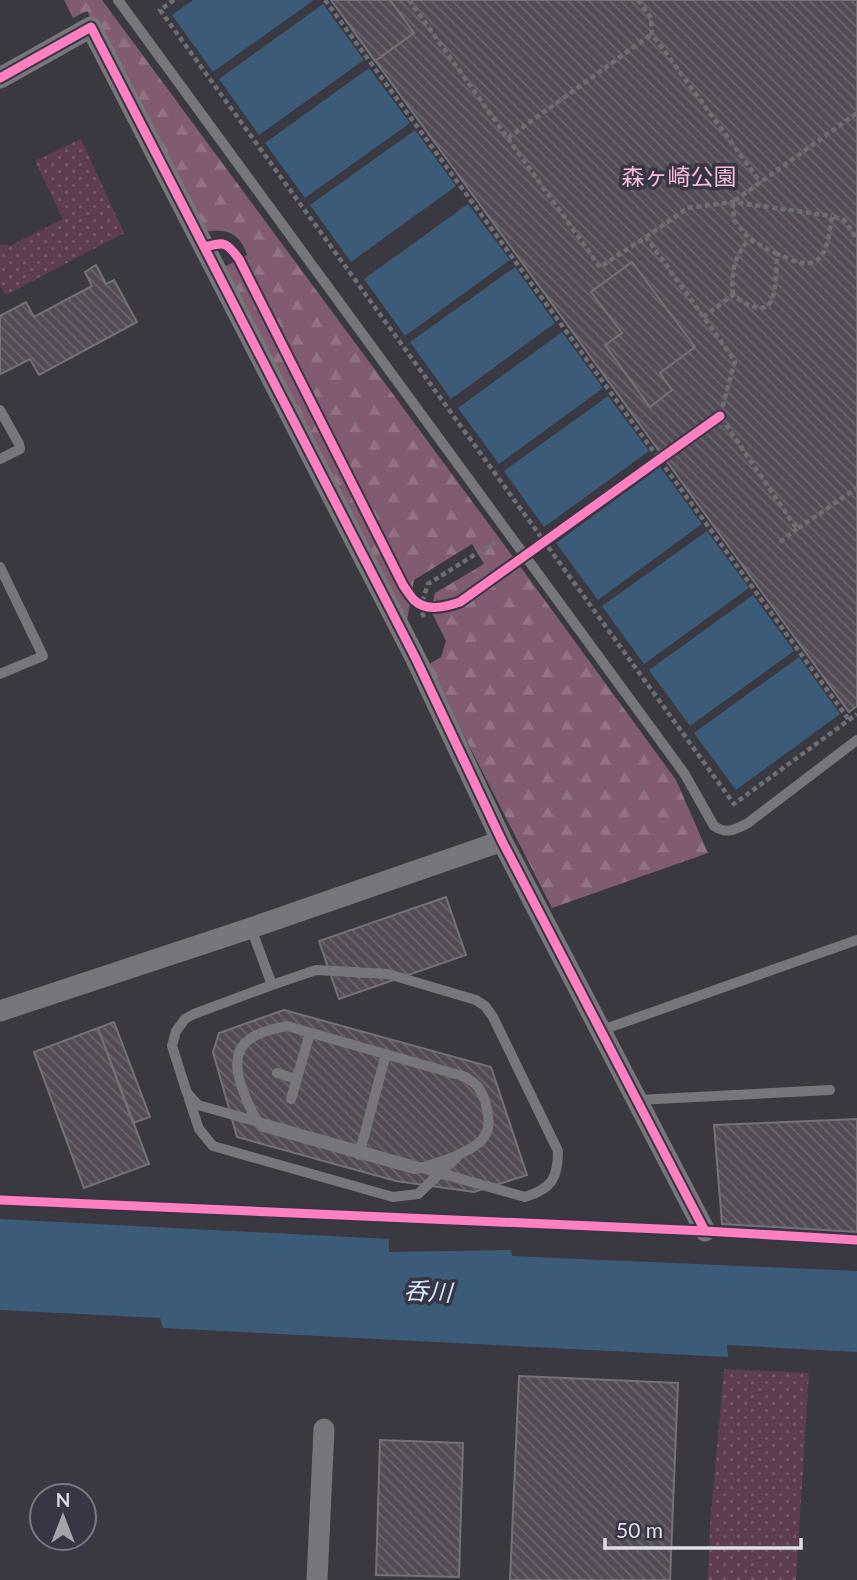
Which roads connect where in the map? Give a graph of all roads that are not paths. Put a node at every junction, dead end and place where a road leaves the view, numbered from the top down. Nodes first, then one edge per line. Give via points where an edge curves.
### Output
1 (118, 0) edge
2 (0, 78) edge
3 (0, 410) edge
4 (0, 459) edge
5 (0, 567) edge
6 (0, 674) edge
7 (857, 740) edge
8 (502, 841) junction
9 (251, 928) junction
10 (857, 940) edge
11 (271, 985) junction
12 (0, 1012) edge
13 (602, 1030) junction
14 (310, 1033) junction
15 (386, 1054) junction
16 (277, 1073) dead end
17 (297, 1079) junction
18 (830, 1090) dead end
19 (187, 1093) junction
20 (291, 1099) dead end
21 (638, 1100) junction
22 (463, 1151) junction
23 (359, 1155) junction
24 (705, 1231) dead end
25 (324, 1429) dead end
26 (317, 1580) edge

1 - 7 lane via 684,773 714,826 732,831 748,823
2 - 8 street via 91,27 416,660
3 - 4 lane via 20,449
5 - 6 lane via 43,656
8 - 9 street
8 - 13 street
9 - 11 lane
9 - 12 street
10 - 13 lane
11 - 19 lane via 185,1019 172,1046
11 - 19 lane via 316,970 388,974 485,1006 558,1151 552,1181 524,1197 198,1105
13 - 21 street
14 - 15 lane
14 - 17 lane
14 - 23 lane via 288,1026 277,1028 252,1037 241,1047 237,1074 250,1109 263,1128
15 - 22 lane via 466,1077 479,1089 489,1113 487,1133 477,1145
15 - 23 lane
16 - 17 lane
17 - 20 lane
18 - 21 lane
19 - 22 lane via 199,1129 213,1146 393,1198 418,1194
21 - 24 street
22 - 23 lane via 414,1169
25 - 26 street

